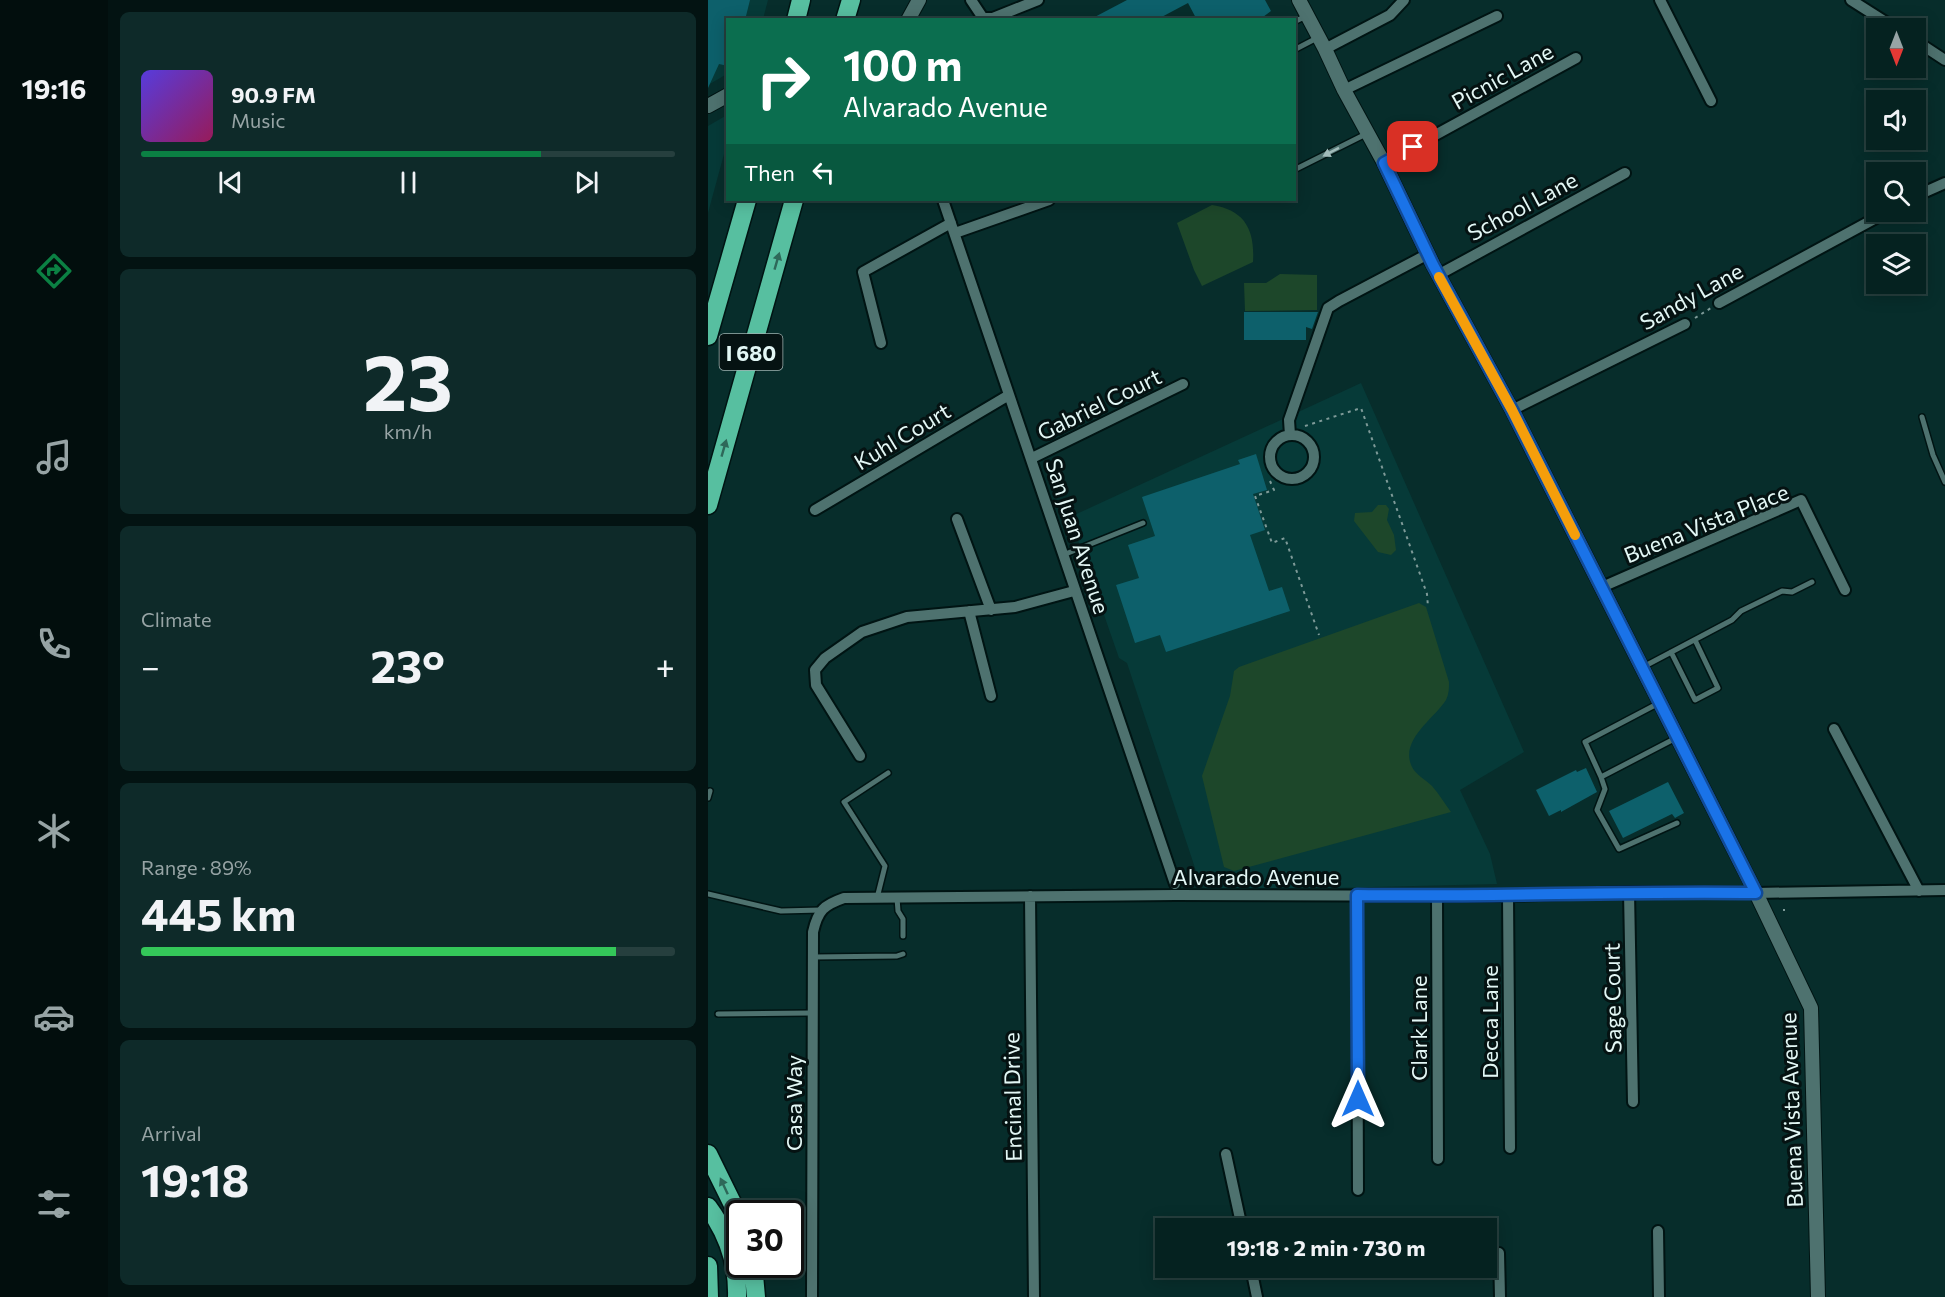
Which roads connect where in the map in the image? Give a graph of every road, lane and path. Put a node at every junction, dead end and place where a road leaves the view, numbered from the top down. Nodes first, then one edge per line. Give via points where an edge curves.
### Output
1 (801, 0) edge
2 (850, 0) edge
3 (919, 0) edge
4 (971, 0) edge
5 (1038, 0) edge
6 (1299, 0) edge
7 (1404, 0) edge
8 (1659, 0) edge
9 (1851, 0) edge
10 (1497, 16) dead end
11 (796, 18) edge
12 (846, 18) edge
13 (909, 18) edge
14 (1301, 18) edge
15 (1879, 18) edge
16 (1322, 43) junction
17 (1926, 48) edge
18 (1296, 50) edge
19 (1576, 58) dead end
20 (1945, 60) edge
21 (1344, 90) junction
22 (726, 95) edge
23 (1711, 100) dead end
24 (708, 106) edge
25 (1368, 133) junction
26 (1384, 163) junction
27 (1296, 169) edge
28 (1626, 173) dead end
29 (1945, 183) edge
30 (1926, 192) edge
31 (747, 201) edge
32 (794, 201) edge
33 (943, 201) edge
34 (1046, 201) edge
35 (1869, 222) edge
36 (953, 228) junction
37 (1428, 254) junction
38 (1438, 275) junction
39 (1719, 303) joint
40 (1685, 324) joint
41 (708, 336) edge
42 (882, 343) dead end
43 (1183, 384) dead end
44 (1009, 395) junction
45 (1512, 410) junction
46 (1922, 417) dead end
47 (1305, 426) dead end
48 (1290, 435) junction
49 (1032, 458) junction
50 (1270, 481) dead end
51 (1945, 482) edge
52 (708, 505) edge
53 (815, 510) dead end
54 (957, 519) dead end
55 (1143, 523) dead end
56 (1063, 555) junction
57 (1812, 582) dead end
58 (1602, 587) junction
59 (1845, 590) dead end
60 (1074, 591) junction
61 (1428, 607) dead end
62 (991, 610) junction
63 (969, 611) junction
64 (1319, 635) dead end
65 (1695, 640) junction
66 (1671, 652) junction
67 (1642, 667) junction
68 (991, 696) dead end
69 (1660, 702) junction
70 (1834, 729) dead end
71 (1677, 737) junction
72 (860, 756) dead end
73 (888, 773) dead end
74 (1601, 777) junction
75 (1677, 823) dead end
76 (1175, 884) dead end
77 (1945, 890) edge
78 (1919, 891) junction
79 (1629, 892) junction
80 (1756, 893) junction
81 (708, 894) edge
82 (1357, 895) junction
83 (1030, 896) junction
84 (1437, 896) junction
85 (1508, 896) junction
86 (877, 898) junction
87 (897, 898) junction
88 (821, 910) junction
89 (903, 936) dead end
90 (903, 954) dead end
91 (812, 957) junction
92 (812, 1013) junction
93 (718, 1014) dead end
94 (1634, 1102) dead end
95 (1510, 1148) dead end
96 (708, 1154) edge
97 (1226, 1154) dead end
98 (1438, 1159) dead end
99 (1358, 1190) dead end
100 (731, 1200) edge
101 (708, 1207) edge
102 (1240, 1218) edge
103 (1658, 1231) dead end
104 (1499, 1253) dead end
105 (708, 1266) edge
106 (754, 1278) edge
107 (1253, 1278) edge
108 (709, 1297) edge
109 (736, 1297) edge
110 (756, 1297) edge
111 (812, 1297) edge
112 (1034, 1297) edge
113 (1257, 1297) edge
114 (1500, 1297) edge
115 (1659, 1297) edge
116 (1818, 1297) edge

1 - 11 highway
2 - 12 highway
3 - 13 street
4 - 5 street via 983,18 993,18
6 - 14 street, Buena Vista Avenue
7 - 16 street via 1390,15
8 - 23 street
9 - 15 street
10 - 21 street
14 - 16 street, Buena Vista Avenue
16 - 18 lane
16 - 21 street, Buena Vista Avenue
17 - 20 street
19 - 26 street, Picnic Lane
21 - 25 street, Buena Vista Avenue
22 - 24 street
25 - 26 street, Buena Vista Avenue
25 -> 27 lane
26 - 37 street, Buena Vista Avenue
28 - 38 street, School Lane
29 - 30 street
31 - 41 highway, I 680
52 -> 32 highway, I 680
33 - 36 street, San Juan Avenue
34 - 36 street
35 - 39 street, Sandy Lane
36 - 42 street via 863,272
36 - 44 street, San Juan Avenue
37 - 38 street, Buena Vista Avenue
37 - 48 street via 1328,308 1289,420
38 - 45 street, Buena Vista Avenue
39 - 40 path, Sandy Lane
40 - 45 street, Sandy Lane
43 - 49 street, Gabriel Court
44 - 49 street, San Juan Avenue
44 - 53 street, Kuhl Court
45 - 58 street, Buena Vista Avenue
46 - 51 lane
47 - 61 path via 1360,408 1427,594
48 - 48 street via 1277,441 1270,462 1278,475 1293,480 1311,470 1315,456 1304,438
49 - 56 street, San Juan Avenue
50 - 64 path via 1274,490 1255,496 1272,543 1285,538
54 - 62 street
55 - 56 lane
56 - 60 street, San Juan Avenue
57 - 65 lane via 1741,610 1732,620
58 - 59 street, Buena Vista Place via 1801,500
58 - 67 street, Buena Vista Avenue
60 - 62 street
60 - 76 street, San Juan Avenue
62 - 63 street
63 - 68 street
63 - 72 street via 907,617 862,632 825,658 815,670 816,685
65 - 66 lane
65 - 66 lane via 1718,688 1695,700
66 - 67 lane
67 - 69 street, Buena Vista Avenue
69 - 71 street, Buena Vista Avenue
69 - 74 lane via 1585,742
70 - 78 street
71 - 74 lane
71 - 80 street, Buena Vista Avenue
73 - 86 lane via 844,802 885,866
74 - 75 lane via 1605,789 1597,810 1619,849
77 - 78 street, Alvarado Avenue
78 - 80 street, Alvarado Avenue
79 - 80 street, Alvarado Avenue
79 - 85 street, Alvarado Avenue
79 - 94 street, Sage Court
80 - 116 street, Buena Vista Avenue via 1811,1008
81 - 88 lane via 781,911
82 - 83 street, Alvarado Avenue
82 - 84 street, Alvarado Avenue
82 - 99 street
83 - 87 street, Alvarado Avenue
83 - 112 street, Encinal Drive
84 - 85 street, Alvarado Avenue
84 - 98 street, Clark Lane
85 - 95 street, Decca Lane
86 - 87 street, Alvarado Avenue
86 - 88 street, Alvarado Avenue via 844,898
87 - 89 lane
88 - 91 street, Casa Way via 815,920
90 - 91 lane
91 - 92 street, Casa Way
92 - 93 lane
92 - 111 street, Casa Way
100 -> 96 highway
97 - 102 street
101 - 109 highway via 720,1222 732,1251
103 - 115 street
104 - 114 street
105 - 108 highway
106 - 110 highway
107 - 113 street

